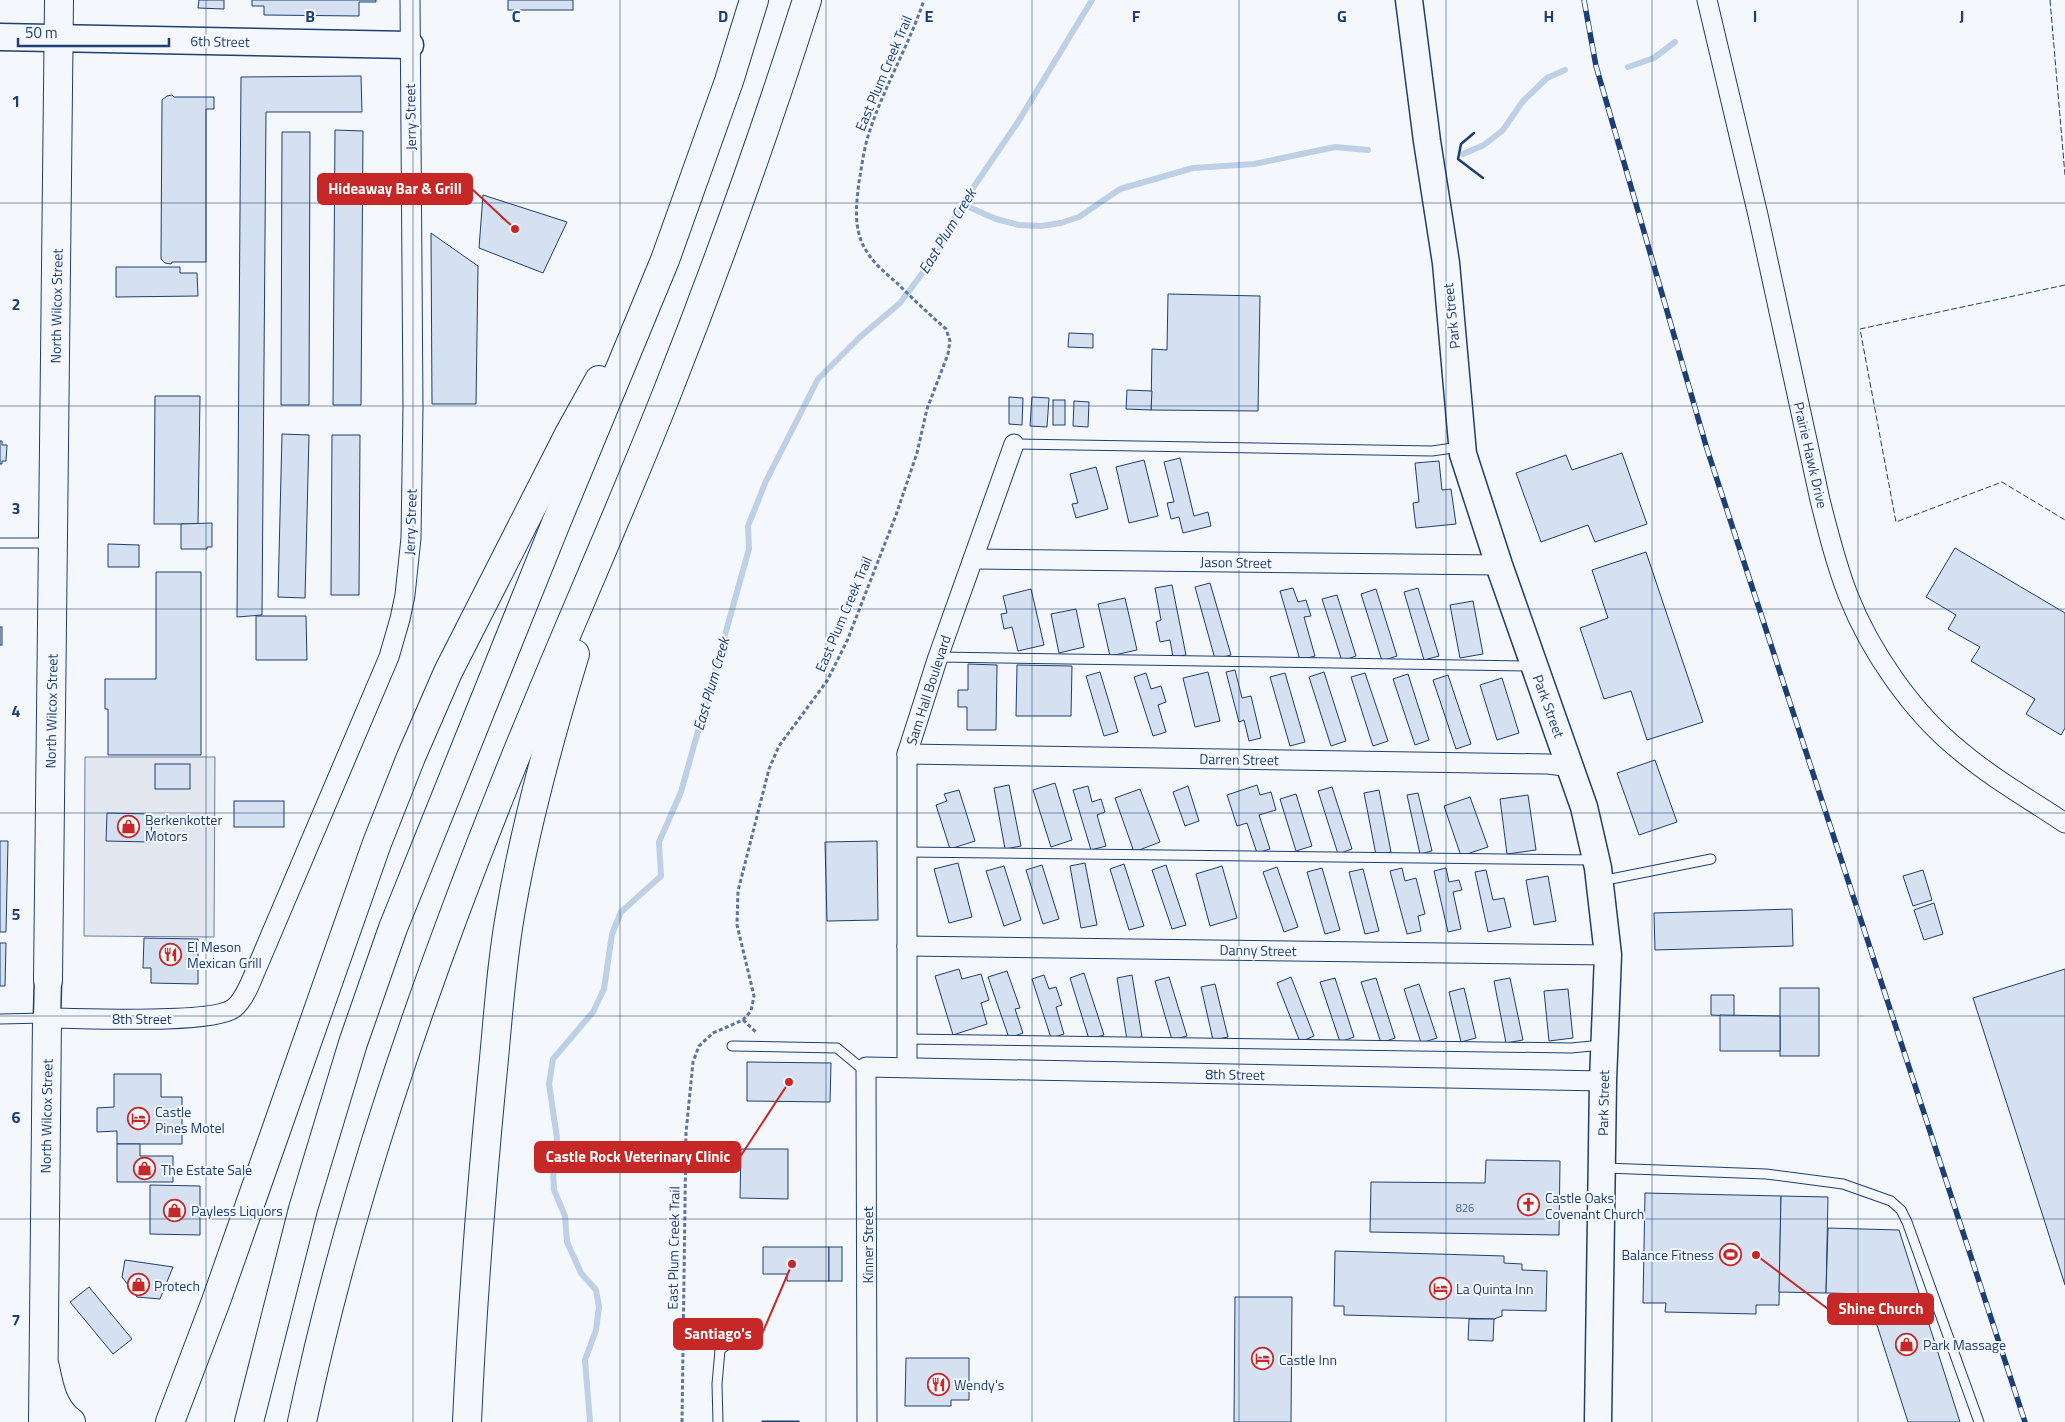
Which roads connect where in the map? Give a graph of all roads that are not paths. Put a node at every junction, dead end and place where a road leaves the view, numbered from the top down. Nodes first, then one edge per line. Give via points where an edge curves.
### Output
1 (59, 0) edge
2 (410, 0) edge
3 (754, 0) edge
4 (807, 0) edge
5 (1409, 0) edge
6 (1707, 0) edge
7 (0, 36) edge
8 (59, 38) junction
9 (410, 45) junction
10 (665, 260) junction
11 (1014, 444) joint
12 (1462, 446) junction
13 (633, 474) junction
14 (0, 543) edge
15 (53, 543) junction
16 (973, 559) junction
17 (1499, 565) junction
18 (938, 657) junction
19 (1535, 666) junction
20 (907, 754) junction
21 (1570, 767) junction
22 (2063, 817) edge
23 (907, 852) junction
24 (1711, 859) dead end
25 (1599, 871) junction
26 (907, 946) junction
27 (1608, 955) junction
28 (48, 980) joint
29 (234, 1008) joint
30 (47, 1018) junction
31 (0, 1019) edge
32 (907, 1039) junction
33 (1605, 1044) junction
34 (732, 1046) dead end
35 (907, 1067) junction
36 (866, 1069) junction
37 (1603, 1081) junction
38 (1602, 1168) junction
39 (740, 1334) dead end
40 (44, 1367) junction
41 (182, 1391) junction
42 (44, 1422) edge
43 (71, 1422) edge
44 (159, 1422) edge
45 (170, 1422) edge
46 (249, 1422) edge
47 (302, 1422) edge
48 (467, 1422) edge
49 (718, 1422) edge
50 (867, 1422) edge
51 (1598, 1422) edge
52 (1979, 1422) edge

1 - 8 main road, North Wilcox Street
2 - 9 street, Jerry Street
3 - 10 main road via 729,81
4 - 13 main road via 769,120 667,394
5 - 12 street, Park Street via 1447,273
6 - 22 street, Prairie Hawk Drive via 1820,500 1848,597 1897,683 1935,728 1979,766
7 - 8 street, 6th Street
8 - 9 street, 6th Street
8 - 15 main road, North Wilcox Street
9 - 29 street, Jerry Street via 413,408 411,538 405,595 388,657 255,972
10 - 41 main road via 569,434 448,672 376,843
10 - 46 main road via 393,928 353,1042 303,1210
11 - 12 lane via 1432,451
11 - 16 street, Sam Hall Boulevard
12 - 17 street, Park Street
13 - 47 main road via 501,792 419,1012 384,1114 339,1269 315,1357
13 - 48 main road via 554,726 511,906 489,1114
14 - 15 lane
15 - 28 main road, North Wilcox Street
16 - 17 street, Jason Street
16 - 18 street, Sam Hall Boulevard
17 - 19 street, Park Street
18 - 19 lane
18 - 20 street, Sam Hall Boulevard
19 - 21 street, Park Street
20 - 21 street, Darren Street via 1548,764
20 - 23 street, Sam Hall Boulevard
21 - 25 street, Park Street via 1584,807
23 - 25 lane
23 - 26 street, Sam Hall Boulevard
24 - 25 lane
25 - 27 street, Park Street
26 - 27 street, Danny Street
26 - 32 street, Sam Hall Boulevard
27 - 33 street, Park Street
28 - 30 street, North Wilcox Street
29 - 30 street, 8th Street via 222,1014 197,1018
30 - 31 lane
30 - 40 main road, North Wilcox Street
32 - 33 lane via 1571,1048
32 - 35 street, Sam Hall Boulevard
33 - 37 street, Park Street
34 - 36 lane via 837,1048
35 - 36 street, 8th Street
35 - 37 street, 8th Street
36 - 50 street, Kinner Street
37 - 38 street, Park Street
38 - 51 street, Park Street
38 - 52 lane via 1766,1174 1842,1184 1891,1201 1908,1222
39 - 49 lane via 720,1350
40 - 42 main road, North Wilcox Street
40 - 43 main road via 58,1410
41 - 44 main road
41 - 45 main road

